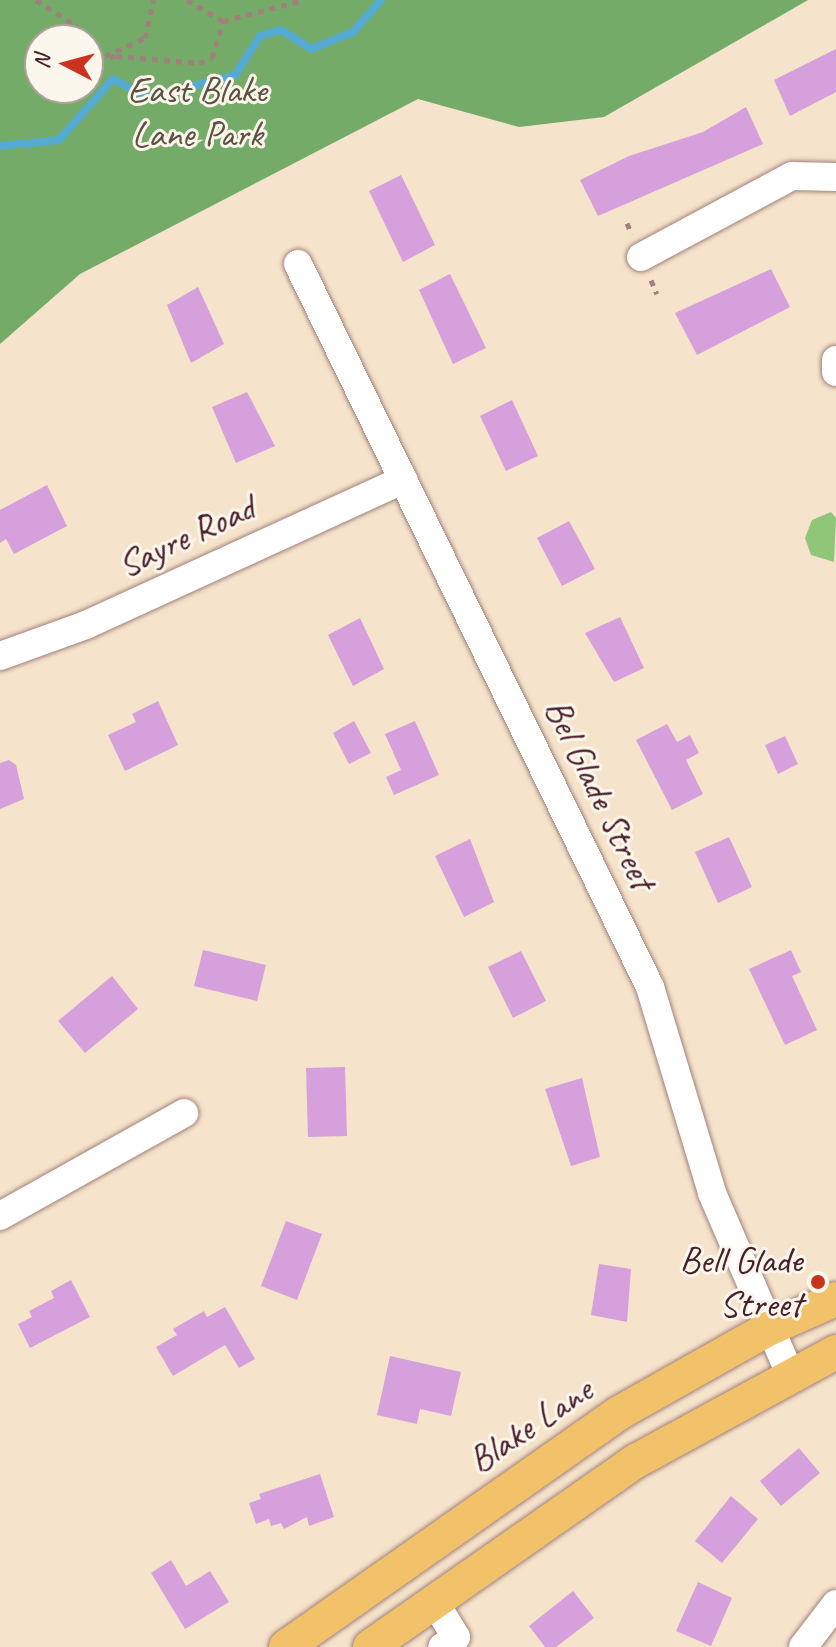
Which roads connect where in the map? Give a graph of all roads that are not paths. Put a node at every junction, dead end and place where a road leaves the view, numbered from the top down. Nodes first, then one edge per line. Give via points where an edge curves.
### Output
1 (836, 177) edge
2 (641, 257) dead end
3 (298, 264) dead end
4 (836, 360) edge
5 (836, 372) edge
6 (403, 480) junction
7 (0, 656) edge
8 (184, 1113) dead end
9 (0, 1216) edge
10 (836, 1299) edge
11 (768, 1329) junction
12 (836, 1352) edge
13 (790, 1374) junction
14 (434, 1601) junction
15 (836, 1604) edge
16 (286, 1647) edge
17 (370, 1647) edge
18 (442, 1647) edge
19 (803, 1647) edge

1 - 2 street via 792,176
3 - 6 street, Bel Glade Street
4 - 5 street
6 - 7 street, Sayre Road via 86,625
6 - 11 street, Bel Glade Street via 650,987 712,1193
8 - 9 street
10 - 11 main road, Blake Lane
11 - 13 street, Bel Glade Street
11 - 16 main road, Blake Lane via 606,1422
12 - 13 main road
13 - 14 main road via 636,1461
14 - 17 main road
14 - 18 street via 456,1637
15 - 19 street

